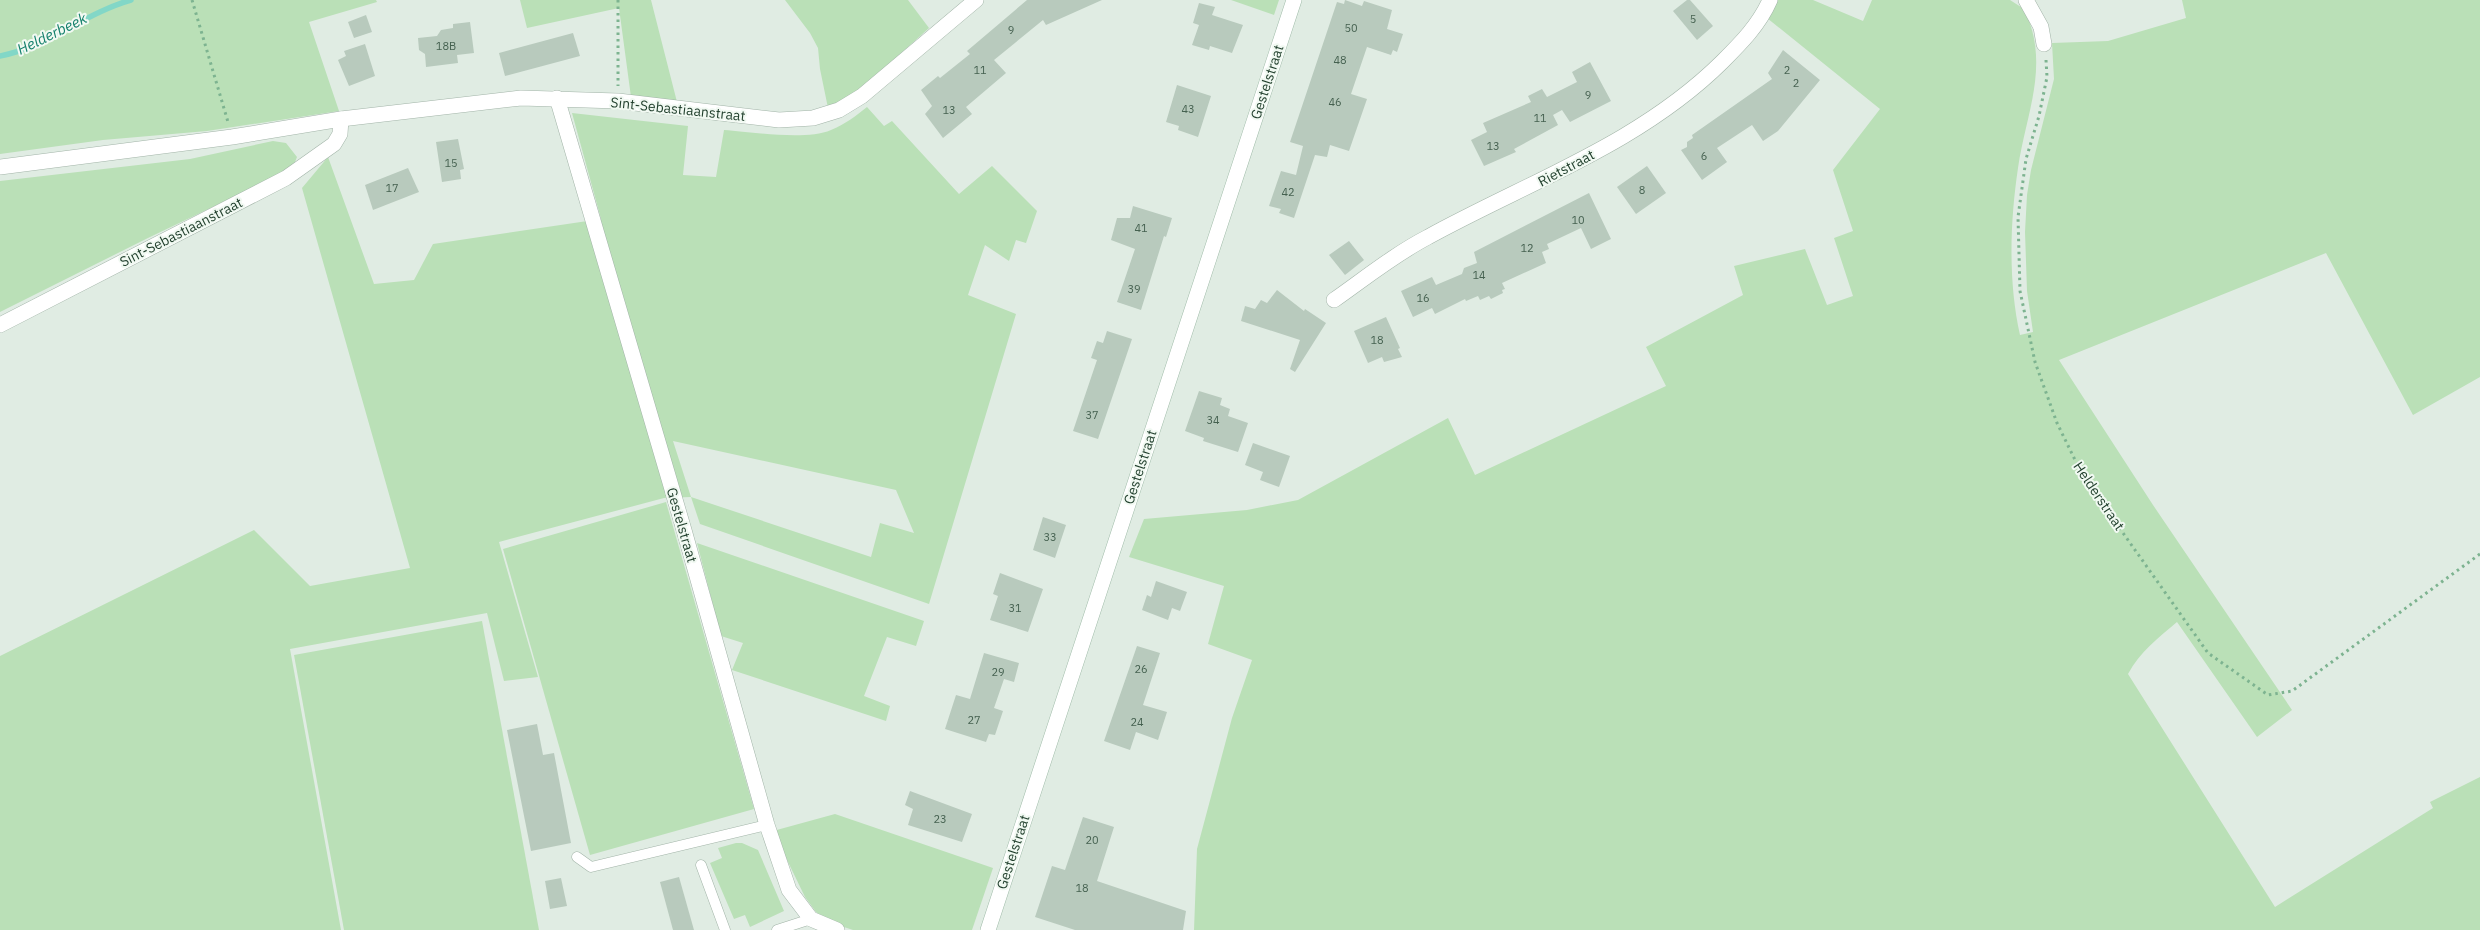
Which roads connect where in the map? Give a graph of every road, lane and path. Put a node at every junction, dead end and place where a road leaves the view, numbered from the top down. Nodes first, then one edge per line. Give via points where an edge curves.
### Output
1 (192, 0) edge
2 (618, 0) edge
3 (976, 0) edge
4 (1770, 0) edge
5 (2026, 0) edge
6 (1294, 1) edge
7 (2044, 44) joint
8 (557, 98) junction
9 (618, 101) junction
10 (341, 119) junction
11 (232, 137) junction
12 (0, 166) edge
13 (1334, 300) dead end
14 (0, 325) edge
15 (2480, 554) edge
16 (766, 825) junction
17 (577, 857) dead end
18 (701, 865) dead end
19 (811, 919) junction
20 (725, 930) edge
21 (777, 930) edge
22 (837, 930) edge
23 (988, 930) edge

1 - 11 path
2 - 9 path
3 - 9 street, Sint-Sebastiaanstraat via 862,96 839,110 813,118 779,120
4 - 13 street, Rietstraat via 1754,28 1701,83 1648,120 1578,163 1427,237
5 - 7 street via 2041,27
6 - 23 street, Gestelstraat
7 - 15 path, Helderstraat via 2047,77 2026,159 2018,217 2020,291 2035,362 2076,464 2208,653 2268,695 2292,691
8 - 9 street, Sint-Sebastiaanstraat
8 - 10 street, Sint-Sebastiaanstraat via 521,98
8 - 16 street, Gestelstraat
10 - 11 street, Sint-Sebastiaanstraat
10 - 14 street, Sint-Sebastiaanstraat via 340,134 334,144 286,178
11 - 12 street, Sint-Sebastiaanstraat
16 - 17 lane via 591,867
16 - 19 street, Gestelstraat via 789,890
18 - 20 lane
19 - 21 lane
19 - 22 street, Gestelstraat

